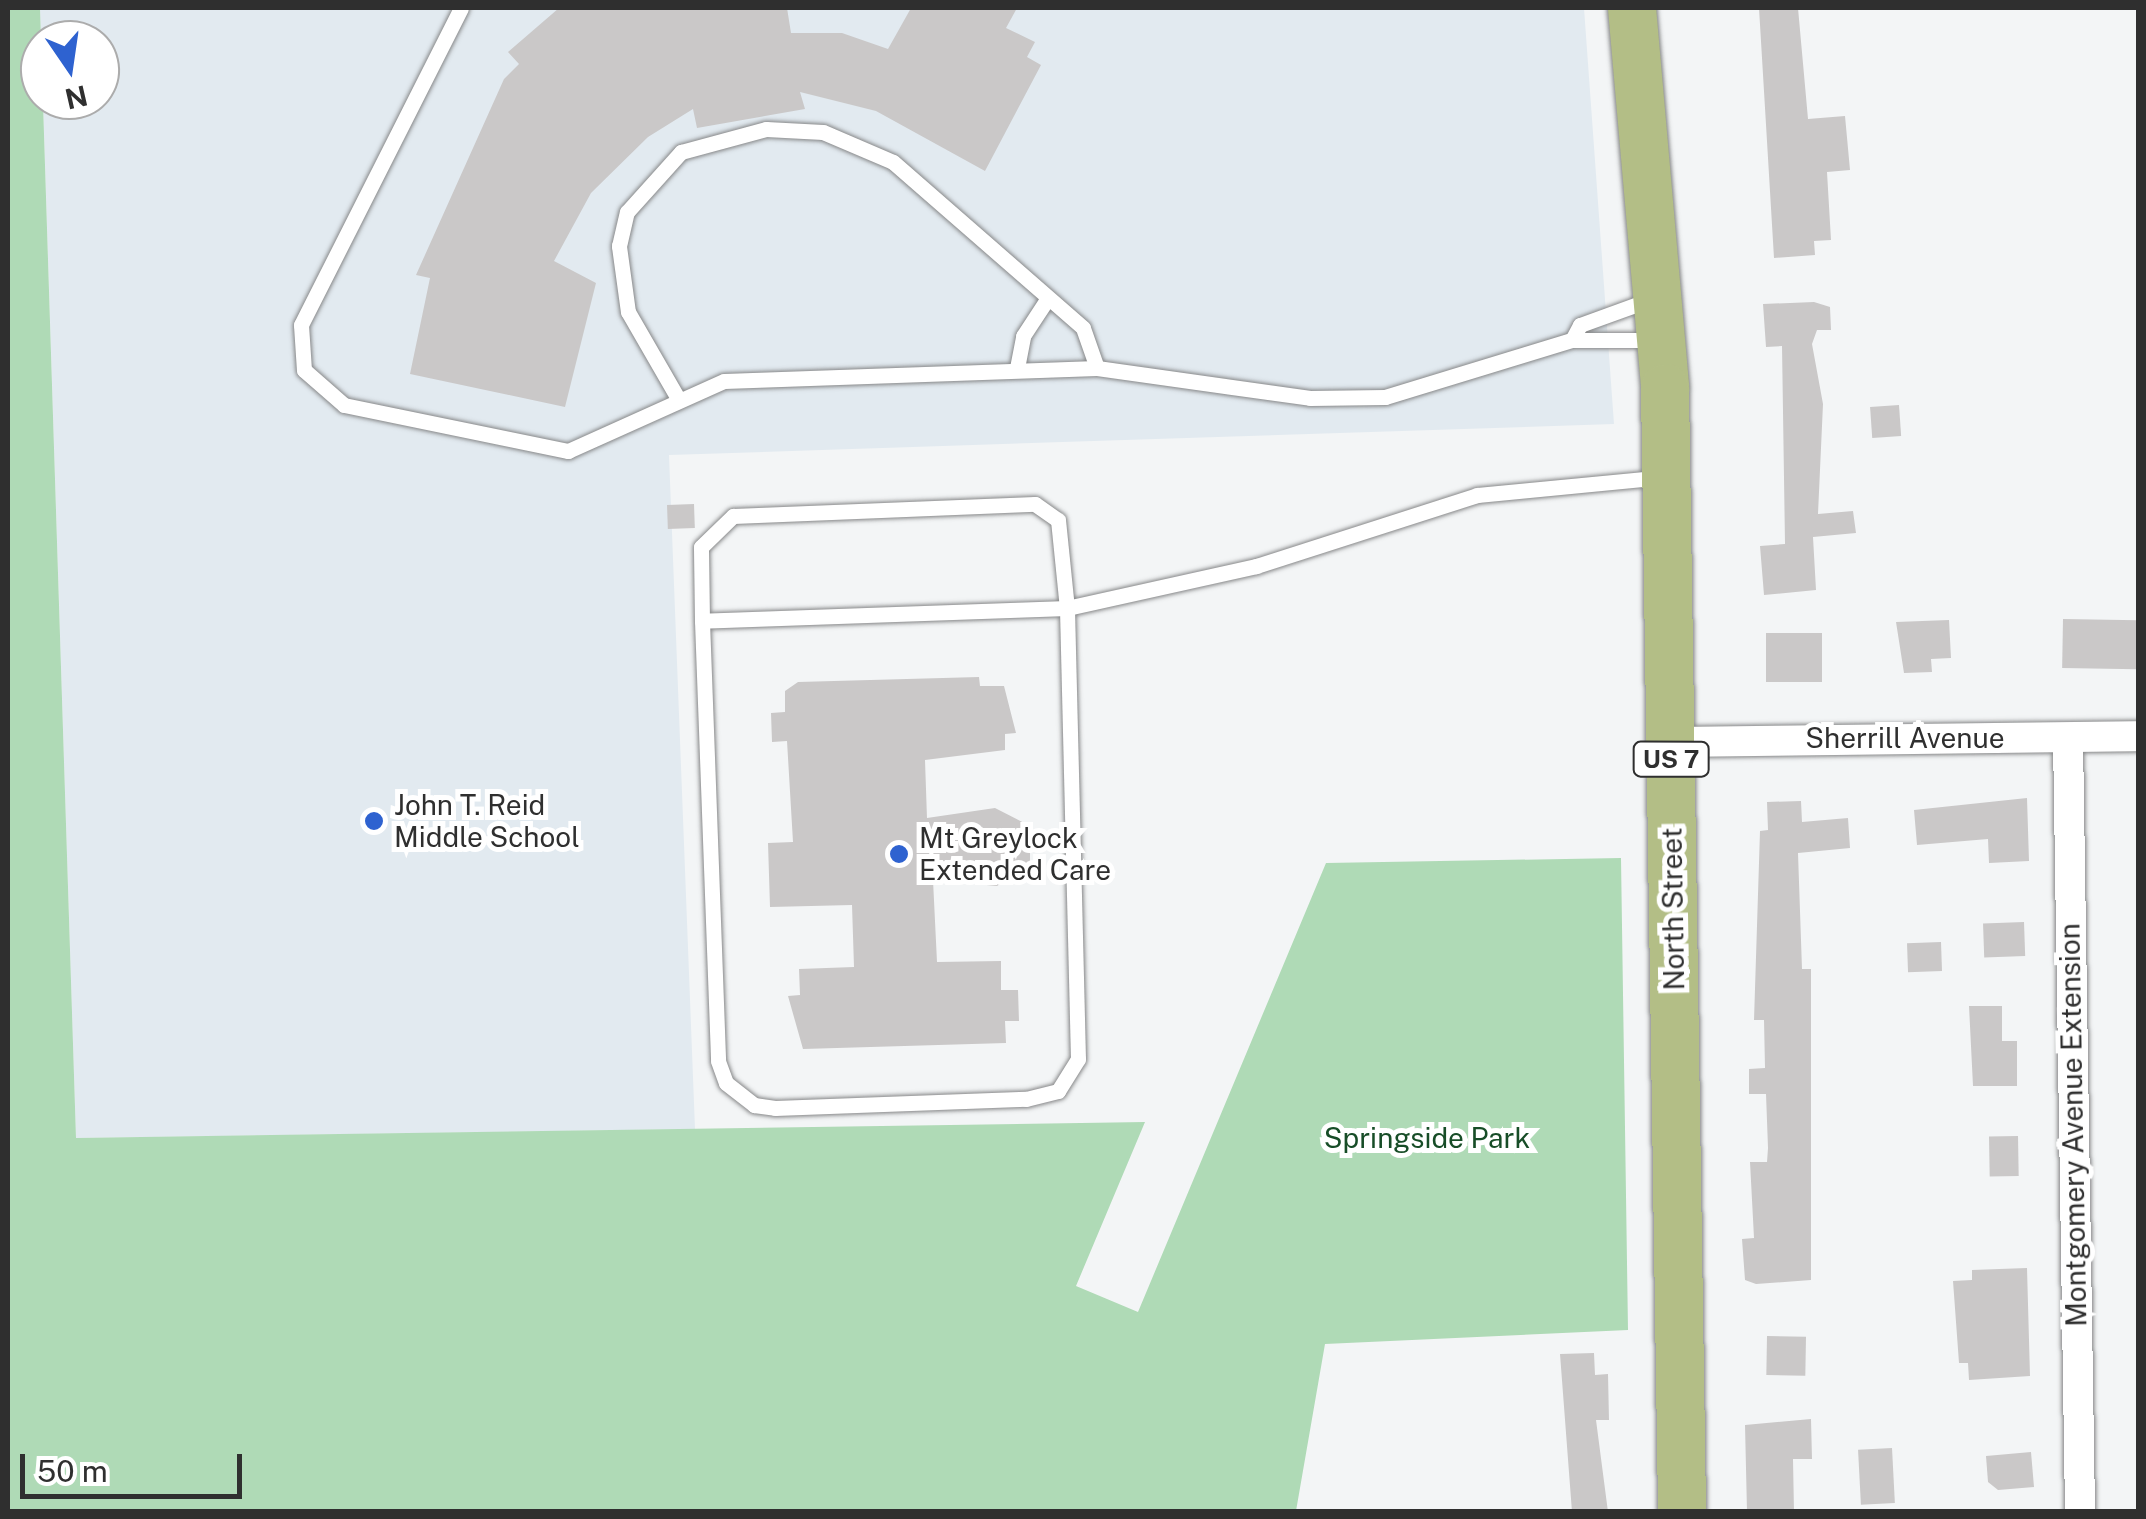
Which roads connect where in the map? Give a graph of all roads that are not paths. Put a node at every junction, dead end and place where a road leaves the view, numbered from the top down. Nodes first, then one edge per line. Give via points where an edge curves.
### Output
1 (461, 8) edge
2 (1632, 8) edge
3 (1048, 298) junction
4 (1662, 319) junction
5 (1572, 340) junction
6 (1017, 368) junction
7 (1097, 368) junction
8 (676, 395) junction
9 (1667, 477) junction
10 (1067, 608) junction
11 (702, 621) junction
12 (2138, 736) edge
13 (2068, 738) junction
14 (1671, 742) junction
15 (1682, 1512) edge
16 (2080, 1512) edge

1 - 8 lane via 301,325 304,370 315,389 344,405 568,452 609,438
2 - 4 main road, North Street / US 7
3 - 6 lane via 1023,336
3 - 7 lane via 1083,328
3 - 8 lane via 893,162 859,144 794,128 706,139 640,189 619,246 628,312
4 - 5 lane
4 - 5 lane via 1580,326
4 - 9 main road, North Street / US 7
5 - 7 lane via 1385,397 1310,398
6 - 7 lane
6 - 8 lane via 724,381
9 - 10 lane via 1508,488 1162,592
9 - 14 main road, North Street / US 7
10 - 11 lane
10 - 11 lane via 1064,532 1036,504 746,513 717,522 700,547
10 - 11 lane via 1078,1058 1072,1077 1026,1098 833,1106 754,1105 726,1083 718,1062
12 - 13 street, Sherrill Avenue
13 - 14 street, Sherrill Avenue
13 - 16 street, Montgomery Avenue Extension
14 - 15 main road, North Street / US 7

